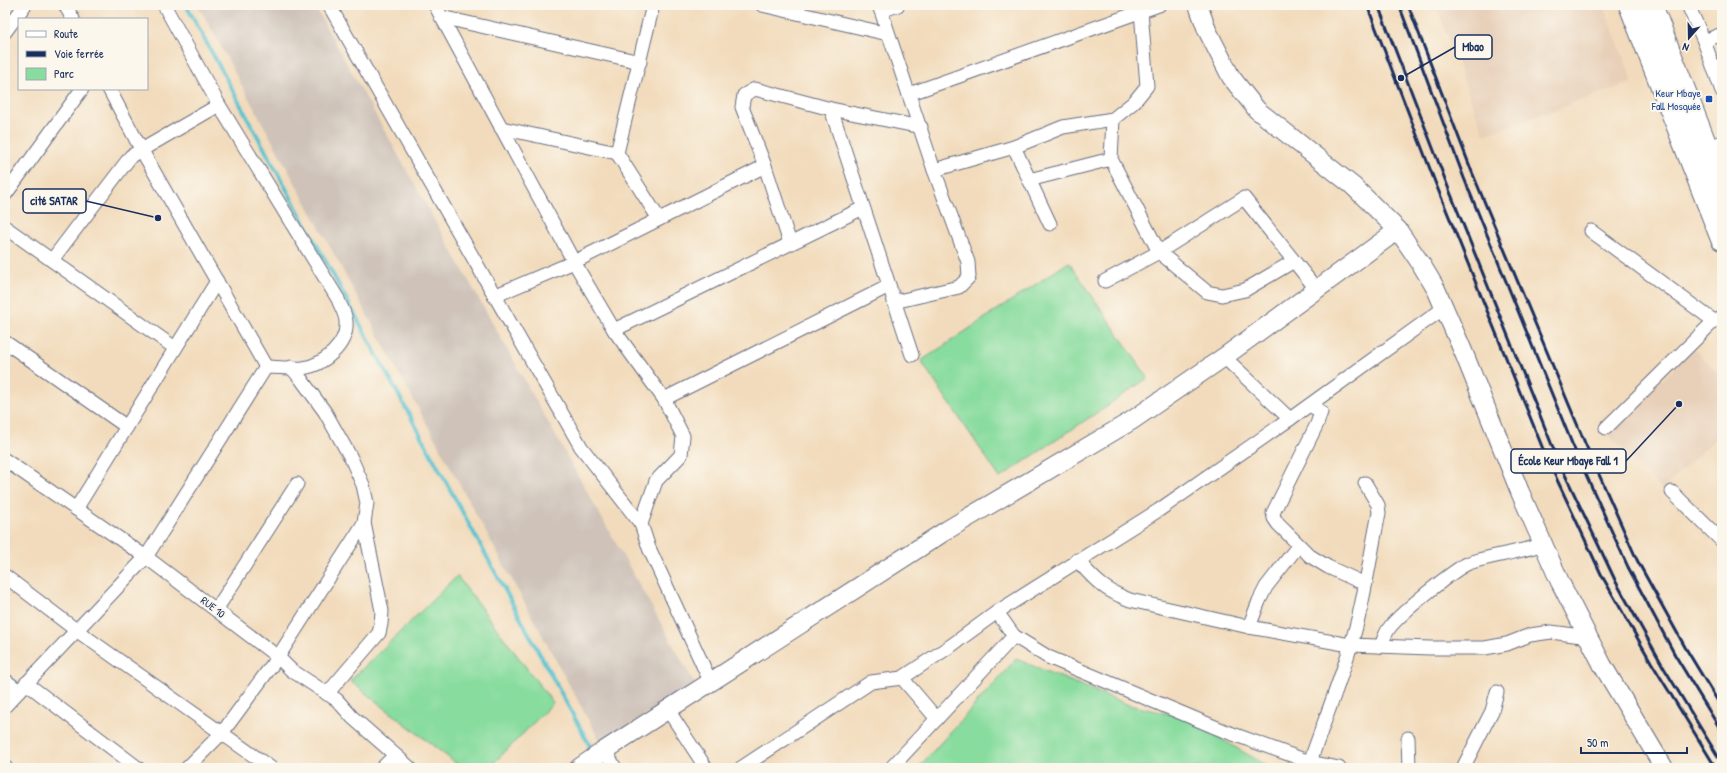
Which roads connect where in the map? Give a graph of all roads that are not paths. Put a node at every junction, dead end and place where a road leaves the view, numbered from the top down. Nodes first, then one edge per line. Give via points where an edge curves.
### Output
1 (25, 5) edge
2 (65, 5) edge
3 (164, 5) edge
4 (329, 5) edge
5 (434, 5) edge
6 (653, 5) edge
7 (762, 5) edge
8 (898, 5) edge
9 (1159, 5) edge
10 (1198, 5) edge
11 (1630, 5) edge
12 (1651, 5) edge
13 (1688, 5) edge
14 (880, 8) edge
15 (1141, 11) junction
16 (441, 17) junction
17 (72, 18) edge
18 (5, 32) edge
19 (888, 34) junction
20 (1722, 34) edge
21 (1704, 41) junction
22 (640, 62) junction
23 (81, 90) edge
24 (110, 90) edge
25 (1722, 91) edge
26 (909, 94) junction
27 (219, 105) junction
28 (831, 109) junction
29 (1113, 119) junction
30 (921, 127) junction
31 (502, 128) junction
32 (1714, 145) edge
33 (1014, 147) junction
34 (141, 149) junction
35 (617, 153) junction
36 (1111, 158) junction
37 (765, 166) junction
38 (934, 170) junction
39 (1029, 180) junction
40 (1722, 187) edge
41 (5, 195) edge
42 (863, 208) junction
43 (659, 219) junction
44 (1050, 224) dead end
45 (5, 227) edge
46 (1398, 230) junction
47 (1591, 231) dead end
48 (1722, 239) edge
49 (790, 243) junction
50 (1159, 252) junction
51 (52, 260) junction
52 (1294, 261) junction
53 (574, 262) junction
54 (217, 281) junction
55 (1105, 282) dead end
56 (889, 286) junction
57 (1317, 290) junction
58 (494, 296) junction
59 (894, 302) junction
60 (1444, 308) junction
61 (1718, 319) edge
62 (614, 330) junction
63 (5, 342) edge
64 (175, 348) junction
65 (912, 355) dead end
66 (1224, 357) junction
67 (266, 367) junction
68 (291, 368) junction
69 (664, 399) junction
70 (1310, 405) junction
71 (1290, 420) junction
72 (127, 427) junction
73 (1606, 428) dead end
74 (5, 460) edge
75 (1365, 483) dead end
76 (297, 484) dead end
77 (1672, 492) dead end
78 (76, 509) junction
79 (364, 524) junction
80 (641, 524) junction
81 (1722, 541) edge
82 (1543, 544) junction
83 (1298, 546) junction
84 (146, 557) junction
85 (1077, 560) junction
86 (5, 576) edge
87 (1365, 584) junction
88 (216, 610) junction
89 (997, 612) junction
90 (1250, 627) junction
91 (76, 630) junction
92 (1014, 636) junction
93 (1588, 637) junction
94 (1350, 645) junction
95 (1381, 646) junction
96 (278, 657) junction
97 (902, 678) junction
98 (5, 680) edge
99 (711, 683) junction
100 (23, 687) junction
101 (1497, 692) dead end
102 (327, 694) junction
103 (5, 706) edge
104 (668, 710) junction
105 (936, 719) junction
106 (222, 733) junction
107 (1408, 738) dead end
108 (605, 750) junction
109 (394, 756) junction
110 (1310, 762) junction
111 (582, 767) edge
112 (138, 768) edge
113 (188, 768) edge
114 (271, 768) edge
115 (382, 768) edge
116 (410, 768) edge
117 (615, 768) edge
118 (706, 768) edge
119 (741, 768) edge
120 (891, 768) edge
121 (1339, 768) edge
122 (1409, 768) edge
123 (1463, 768) edge
124 (1664, 768) edge

1 - 18 street
2 - 17 street
3 - 27 street
4 - 58 street
5 - 16 street
6 - 22 street
7 - 19 street
8 - 14 street
9 - 15 street
10 - 46 street via 1206,30 1231,77 1257,110 1353,186
11 - 48 highway
12 - 32 highway
13 - 21 street
14 - 19 street
15 - 26 street
15 - 29 street via 1147,86 1134,102
16 - 22 street
16 - 31 street
19 - 26 street
20 - 21 street
21 - 25 street
22 - 35 street
23 - 41 street
24 - 34 street
26 - 30 street
27 - 34 street
27 - 68 street via 338,299 346,321 346,334 329,356 319,363 303,368
28 - 30 street
28 - 37 street via 756,89 744,95 742,107
28 - 42 street
29 - 33 street via 1062,128
29 - 36 street
30 - 38 street
31 - 35 street
31 - 53 street
32 - 40 highway
33 - 38 street
33 - 39 street
34 - 51 street via 131,156
34 - 54 street
35 - 43 street
36 - 39 street
36 - 50 street
37 - 43 street
37 - 49 street
38 - 59 street via 968,262 969,277 959,287
39 - 44 street
42 - 49 street
42 - 56 street
43 - 53 street
45 - 51 street
46 - 57 street
46 - 60 street via 1425,270
47 - 61 street
49 - 62 street
50 - 52 street via 1207,292 1222,295 1245,290
50 - 52 street via 1244,198
50 - 55 street
51 - 64 street
52 - 57 street
53 - 58 street
53 - 62 street
54 - 64 street
54 - 67 street
56 - 59 street
56 - 69 street
57 - 66 street
58 - 80 street via 581,447
59 - 65 street
60 - 70 street
60 - 82 street
61 - 73 street
62 - 69 street
63 - 72 street
64 - 72 street
66 - 71 street
66 - 99 street via 1131,421 947,530
67 - 68 street
67 - 84 street
68 - 79 street via 325,412 357,472 367,503
69 - 80 street via 683,436 681,455 656,481
70 - 71 street
70 - 83 street via 1321,412 1317,424 1273,513 1278,524
71 - 85 street via 1159,510
72 - 78 street
74 - 78 street, RUE 10
75 - 87 street via 1378,505 1379,513
76 - 88 street
77 - 81 street
78 - 84 street, RUE 10
79 - 96 street
79 - 102 street via 382,612 379,634
80 - 99 street via 649,548
82 - 93 street
82 - 95 street via 1467,564 1452,573 1395,622 1385,634
83 - 87 street via 1328,567
83 - 90 street via 1271,579 1259,601
84 - 88 street, RUE 10
84 - 91 street
85 - 89 street
85 - 90 street via 1098,584 1113,594
86 - 91 street
87 - 94 street
88 - 96 street, RUE 10
89 - 92 street
89 - 97 street
90 - 94 street
91 - 100 street
91 - 106 street
92 - 105 street
92 - 110 street via 1048,657 1109,683 1222,730
93 - 95 street via 1551,632 1530,635 1507,644 1485,648
93 - 124 street
94 - 95 street
94 - 110 street
96 - 102 street, RUE 10 via 291,670
96 - 106 street
97 - 105 street
97 - 119 street via 870,682
98 - 100 street
99 - 104 street
100 - 103 street
100 - 112 street
101 - 123 street via 1492,711
102 - 109 street, RUE 10 via 337,700
104 - 108 street
104 - 118 street
105 - 120 street
106 - 113 street
106 - 114 street
107 - 122 street
108 - 111 street
108 - 117 street
109 - 115 street
109 - 116 street, RUE 10
110 - 121 street

